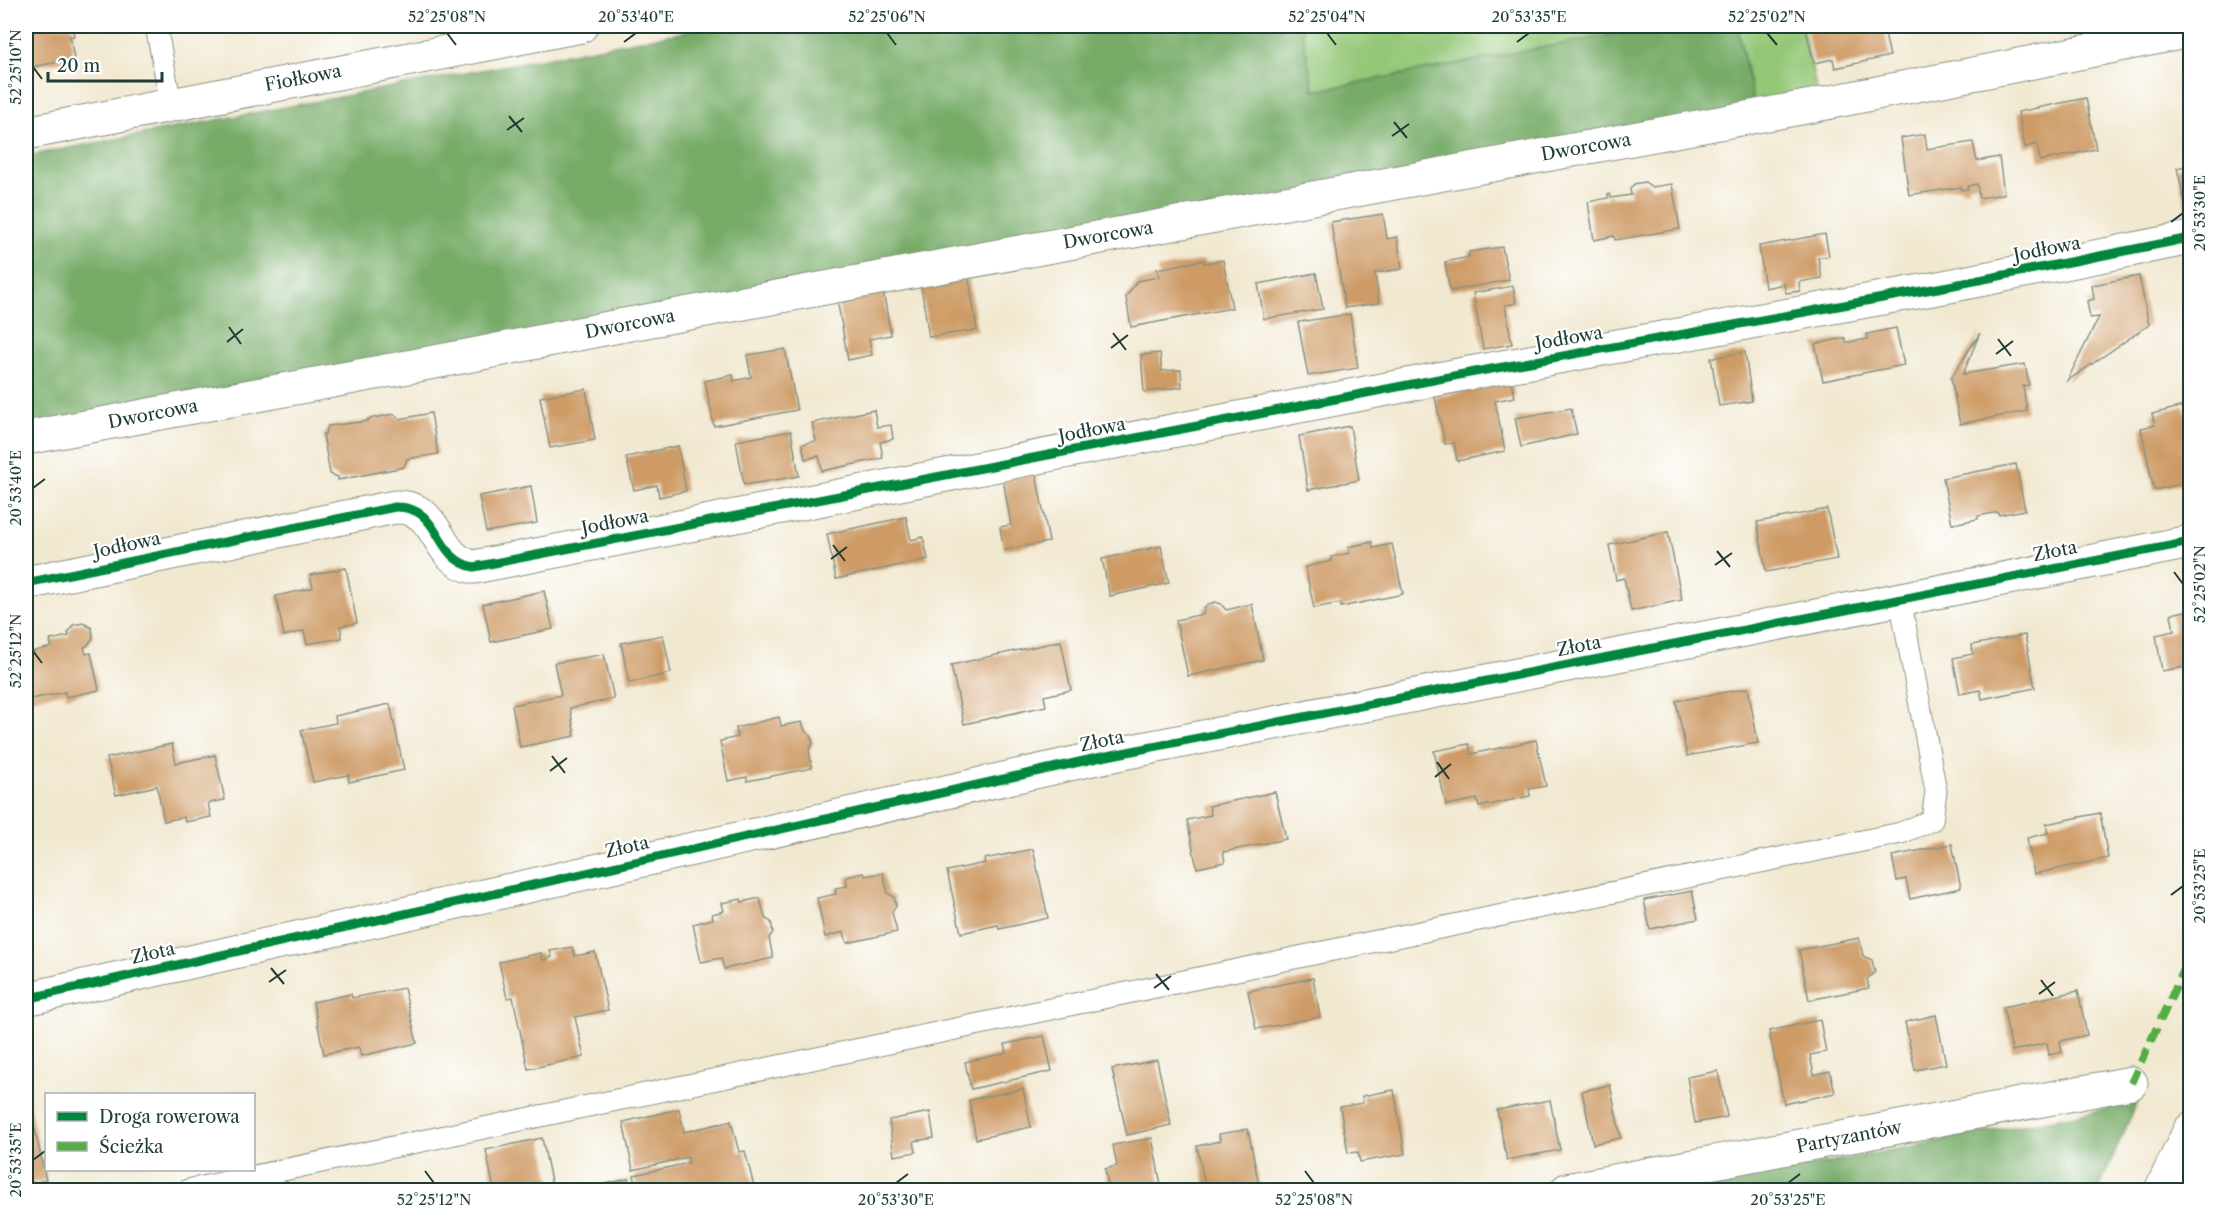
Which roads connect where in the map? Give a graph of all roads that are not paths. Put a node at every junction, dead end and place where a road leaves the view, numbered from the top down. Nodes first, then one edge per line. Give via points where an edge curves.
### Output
1 (156, 26) edge
2 (562, 27) edge
3 (2190, 31) edge
4 (171, 104) junction
5 (26, 133) edge
6 (2190, 238) edge
7 (26, 438) edge
8 (2190, 542) edge
9 (26, 583) edge
10 (1900, 599) junction
11 (26, 999) edge
12 (2131, 1083) dead end
13 (2190, 1130) edge
14 (188, 1191) edge
15 (1568, 1191) edge
16 (2161, 1191) edge

1 - 4 lane
2 - 4 street, Fiołkowa
3 - 7 street, Dworcowa via 1806,107
4 - 5 street, Fiołkowa
6 - 9 street, Jodłowa via 1464,374 474,567 458,562 421,514 413,508 395,507
8 - 10 street, Złota
10 - 11 street, Złota via 1097,758
10 - 14 lane via 1936,791 1932,820 1901,833
12 - 15 street, Partyzantów
13 - 16 street

